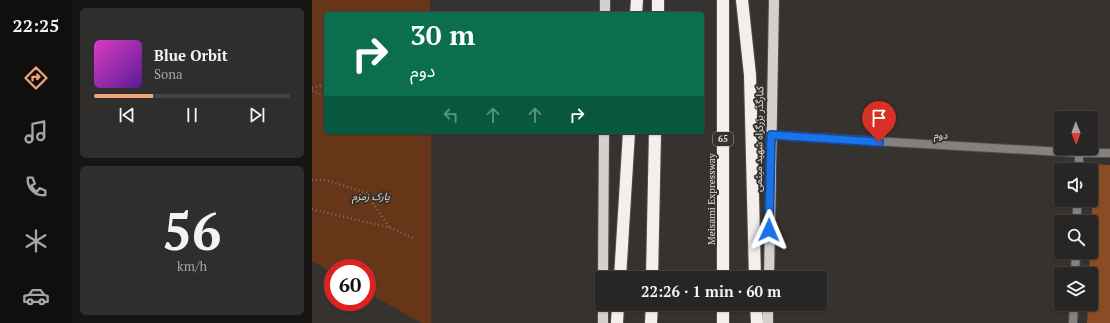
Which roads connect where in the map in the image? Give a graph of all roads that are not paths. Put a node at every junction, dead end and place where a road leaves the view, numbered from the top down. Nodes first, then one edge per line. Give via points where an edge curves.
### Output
1 (605, 0) edge
2 (637, 0) edge
3 (658, 0) edge
4 (723, 0) edge
5 (742, 0) edge
6 (774, 0) edge
7 (605, 12) edge
8 (636, 12) edge
9 (658, 12) edge
10 (604, 134) edge
11 (629, 134) edge
12 (655, 134) edge
13 (771, 135) junction
14 (1054, 152) edge
15 (1098, 153) edge
16 (1110, 153) edge
17 (603, 271) edge
18 (620, 271) edge
19 (652, 271) edge
20 (723, 271) edge
21 (755, 271) edge
22 (769, 271) edge
23 (603, 311) edge
24 (618, 311) edge
25 (652, 311) edge
26 (723, 311) edge
27 (756, 311) edge
28 (768, 311) edge
29 (1074, 311) edge
30 (603, 323) edge
31 (617, 323) edge
32 (651, 323) edge
33 (723, 323) edge
34 (757, 323) edge
35 (768, 323) edge
36 (1073, 323) edge

1 - 7 main road
2 - 8 highway
3 - 9 highway
4 - 20 highway, Meisami Expressway / 65
5 - 21 highway via 750,74
6 - 13 main road, کنارگذر بزرگراه شهید میثمی
10 - 17 main road
11 - 18 highway
12 - 19 highway
13 - 14 street, دوم
13 - 22 main road, کنارگذر بزرگراه شهید میثمی
15 - 16 street, دوم
23 - 30 main road
24 - 31 highway
25 - 32 highway
26 - 33 highway
27 - 34 highway
28 - 35 main road
29 - 36 street

